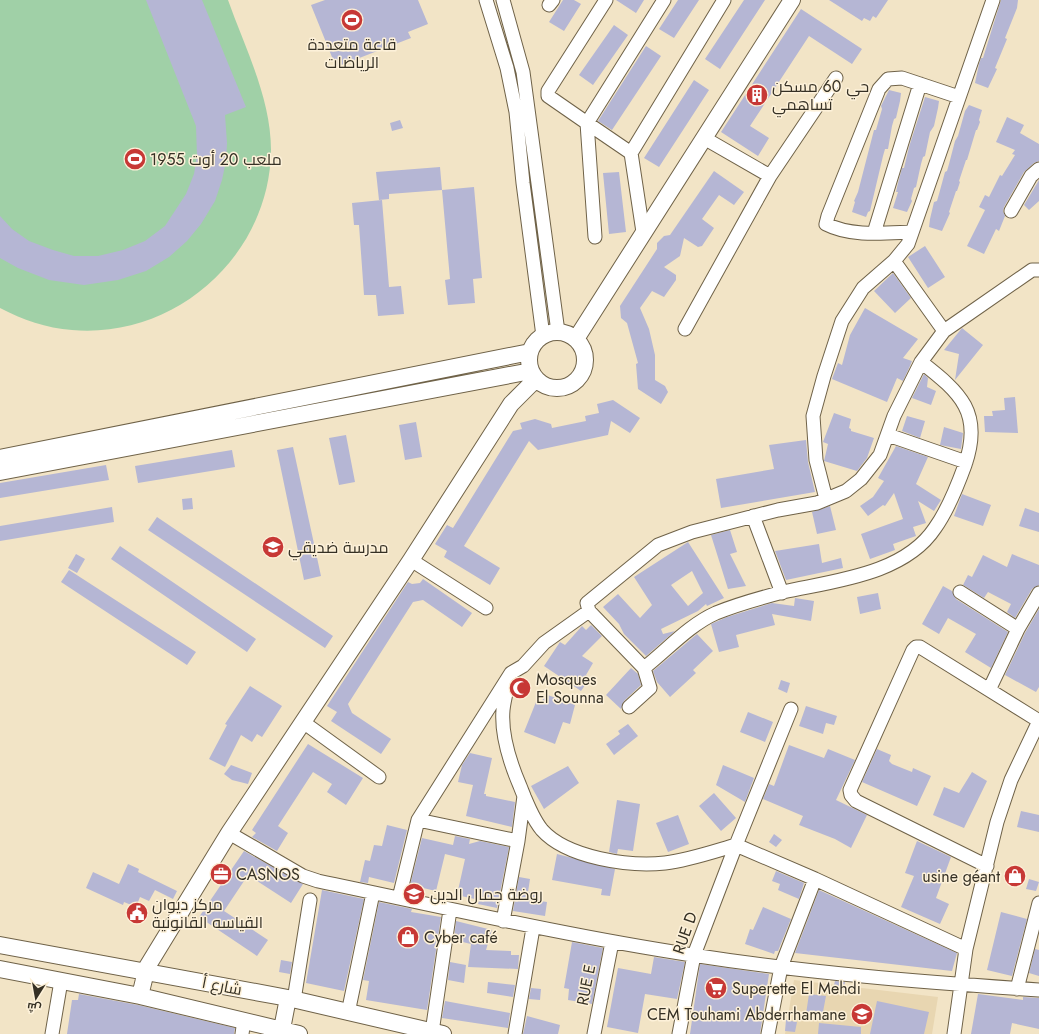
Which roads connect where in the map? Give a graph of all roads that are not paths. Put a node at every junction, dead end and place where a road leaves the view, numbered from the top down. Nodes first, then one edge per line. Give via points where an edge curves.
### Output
1 (486, 0) edge
2 (503, 0) edge
3 (606, 0) edge
4 (664, 0) edge
5 (724, 0) edge
6 (792, 0) edge
7 (993, 0) edge
8 (836, 78) dead end
9 (920, 84) junction
10 (960, 96) junction
11 (587, 123) junction
12 (704, 138) junction
13 (631, 153) junction
14 (1039, 170) edge
15 (770, 176) junction
16 (1011, 211) dead end
17 (644, 232) junction
18 (912, 232) junction
19 (874, 233) junction
20 (595, 237) dead end
21 (894, 261) junction
22 (1039, 270) edge
23 (685, 329) dead end
24 (944, 331) junction
25 (551, 334) junction
26 (576, 339) junction
27 (530, 352) junction
28 (921, 362) junction
29 (533, 375) junction
30 (888, 435) junction
31 (0, 458) edge
32 (966, 462) junction
33 (0, 472) edge
34 (826, 499) junction
35 (753, 516) junction
36 (411, 560) junction
37 (960, 592) dead end
38 (782, 593) junction
39 (1039, 593) edge
40 (486, 608) dead end
41 (589, 611) junction
42 (1018, 629) junction
43 (644, 668) junction
44 (511, 673) junction
45 (989, 690) junction
46 (629, 707) dead end
47 (791, 709) dead end
48 (1039, 721) edge
49 (303, 722) junction
50 (379, 777) dead end
51 (524, 796) junction
52 (418, 820) junction
53 (229, 833) junction
54 (518, 842) junction
55 (736, 845) junction
56 (987, 866) junction
57 (815, 879) junction
58 (373, 893) junction
59 (399, 898) junction
60 (310, 900) dead end
61 (1039, 903) edge
62 (450, 910) junction
63 (503, 921) junction
64 (533, 928) junction
65 (612, 942) junction
66 (0, 945) edge
67 (966, 949) junction
68 (694, 955) junction
69 (781, 967) junction
70 (0, 969) edge
71 (145, 971) junction
72 (61, 981) junction
73 (960, 984) junction
74 (1017, 989) junction
75 (1039, 990) edge
76 (140, 996) junction
77 (291, 999) junction
78 (348, 1012) junction
79 (243, 1027) edge
80 (282, 1029) junction
81 (437, 1033) edge
82 (52, 1034) edge
83 (299, 1034) edge
84 (514, 1034) edge
85 (594, 1034) edge
86 (679, 1034) edge
87 (768, 1034) edge
88 (954, 1034) edge

1 - 25 street via 507,68 516,112 523,183
2 - 25 street via 523,72
3 - 11 street via 548,91 548,96
4 - 11 street
5 - 13 street
6 - 12 street
7 - 10 street
8 - 15 street
9 - 10 street
9 - 19 street
9 - 19 street via 902,78 888,80 879,89 828,216 826,224 837,230
10 - 18 street
11 - 13 street
11 - 20 street
12 - 15 street
12 - 17 street
13 - 17 street
14 - 16 street via 1031,176
15 - 23 street
17 - 26 street
18 - 19 street
18 - 21 street via 908,244
21 - 24 street
21 - 34 street via 863,288 842,321 824,376 813,416 816,460
22 - 24 street via 1032,270
24 - 28 street
25 - 26 street via 568,334
25 - 27 street via 538,340
26 - 29 street via 582,346 585,364 583,373 570,386 547,386
27 - 29 street via 529,362
27 - 31 street
28 - 30 street via 894,416
28 - 32 street via 948,383 968,412 971,429 970,449
29 - 33 street
29 - 36 street via 511,404
30 - 32 street
30 - 34 street via 880,455 861,479 846,491
32 - 38 street via 935,529 902,559 879,569
34 - 35 street
35 - 38 street
35 - 41 street via 692,532 658,545 587,603
36 - 40 street
36 - 49 street
37 - 42 street
38 - 43 street via 749,601 715,614 685,634
39 - 42 street
41 - 43 street
41 - 44 street via 544,643 523,666
42 - 45 street
43 - 46 street via 650,688
44 - 51 street via 503,711 509,758
44 - 52 street
45 - 48 street
45 - 56 street via 916,647 850,790 856,801
47 - 55 street, RUE D
48 - 56 street via 1011,780
49 - 50 street
49 - 53 street
51 - 54 street
51 - 55 street via 543,831 557,842 592,856 615,861 664,863
52 - 54 street
52 - 59 street
53 - 58 street via 303,876
53 - 71 street
54 - 63 street
55 - 57 street
55 - 68 street, RUE D
56 - 67 street
57 - 67 street
57 - 69 street
58 - 59 street
58 - 78 street
59 - 62 street
60 - 77 street
61 - 74 street
62 - 63 street
62 - 81 street
63 - 64 street
64 - 65 street
64 - 84 street
65 - 68 street
65 - 85 street, RUE E
66 - 71 street, شارع أ
67 - 73 street
68 - 69 street
68 - 86 street, RUE D
69 - 73 street
69 - 87 street
70 - 72 street, شارع أ
71 - 76 street
71 - 77 street, شارع أ
72 - 76 street, شارع أ
72 - 82 street
73 - 74 street
73 - 88 street
74 - 75 street
76 - 79 street, شارع أ
77 - 78 street, شارع أ
77 - 80 street
78 - 81 street, شارع أ
79 - 80 street, شارع أ
80 - 83 street, شارع أ

